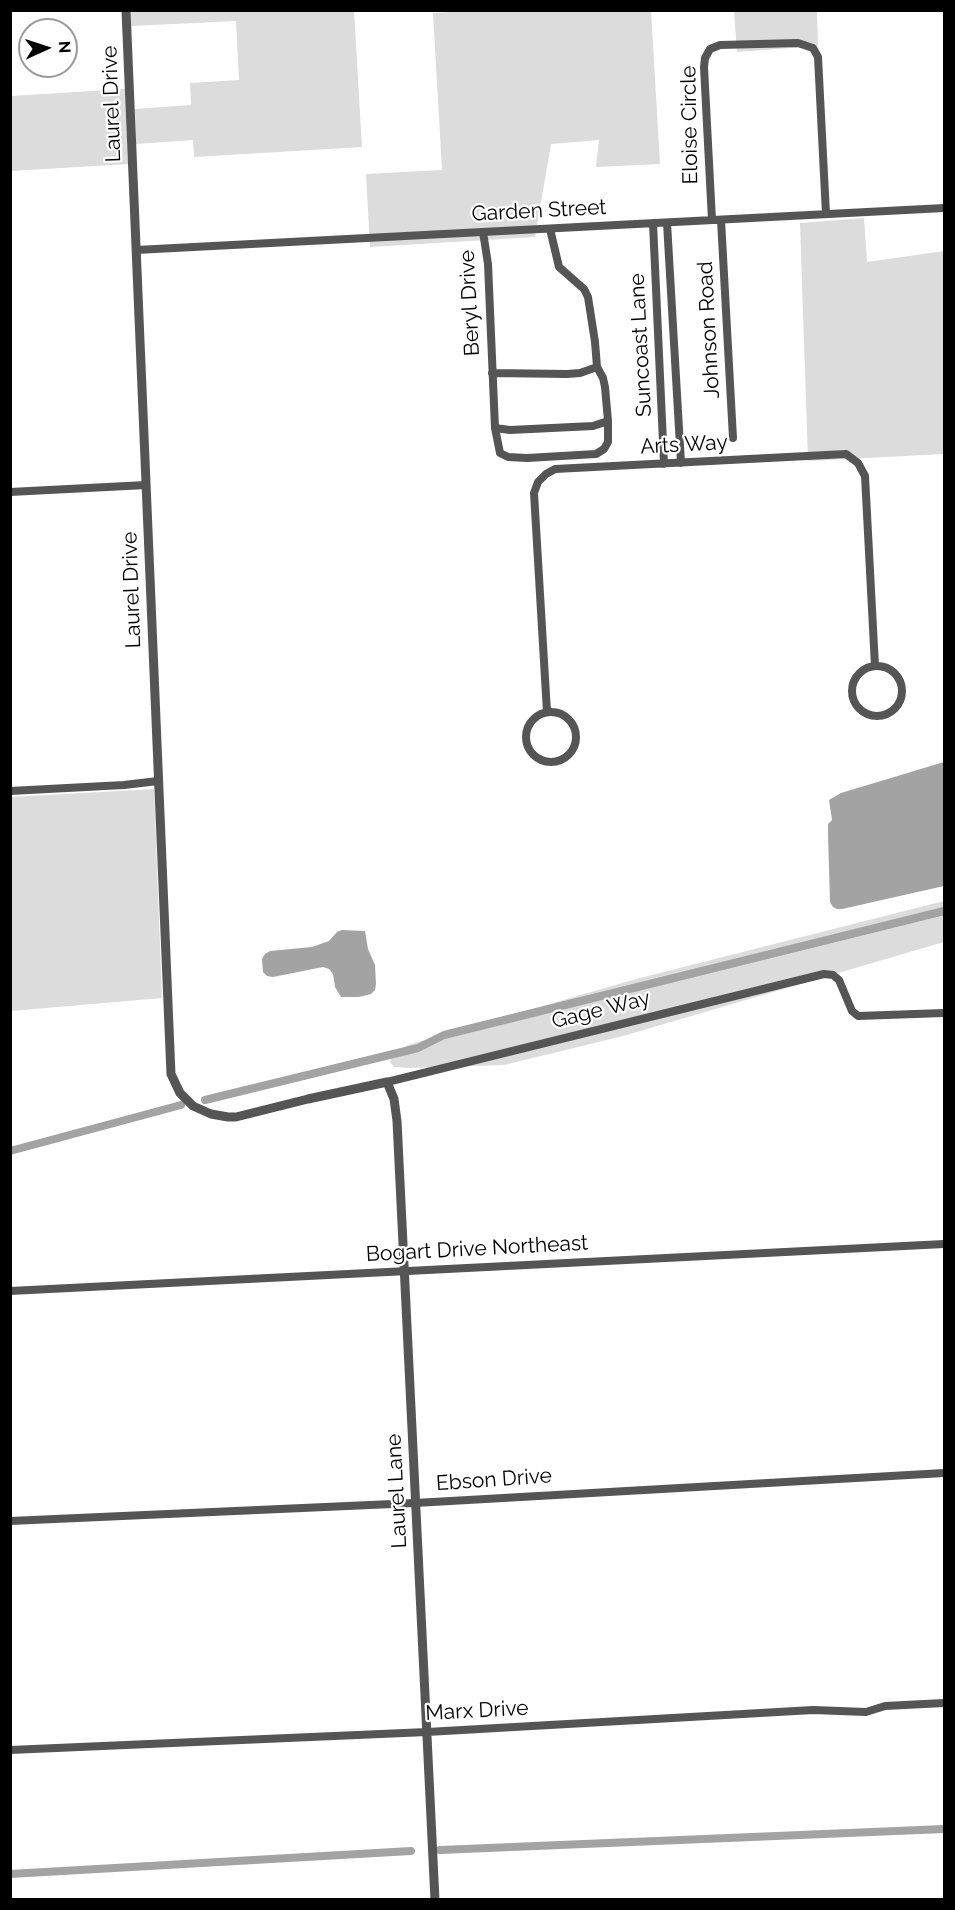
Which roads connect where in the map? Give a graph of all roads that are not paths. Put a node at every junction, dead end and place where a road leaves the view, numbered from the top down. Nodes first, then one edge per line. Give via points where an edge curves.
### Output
1 (126, 10) edge
2 (945, 208) edge
3 (826, 214) junction
4 (712, 220) junction
5 (721, 220) junction
6 (653, 223) junction
7 (667, 223) junction
8 (550, 229) junction
9 (483, 232) junction
10 (136, 250) junction
11 (597, 367) junction
12 (492, 373) junction
13 (608, 421) junction
14 (495, 428) junction
15 (733, 438) dead end
16 (681, 463) junction
17 (663, 464) junction
18 (146, 485) junction
19 (10, 492) edge
20 (875, 666) junction
21 (547, 712) junction
22 (158, 781) junction
23 (10, 790) edge
24 (945, 1013) edge
25 (387, 1082) junction
26 (246, 1115) joint
27 (945, 1244) edge
28 (404, 1270) junction
29 (10, 1291) edge
30 (945, 1473) edge
31 (415, 1503) junction
32 (10, 1521) edge
33 (945, 1703) edge
34 (427, 1732) junction
35 (10, 1750) edge
36 (435, 1899) edge

1 - 10 street, Laurel Drive
2 - 3 street, Garden Street
3 - 4 street, Eloise Circle via 818,57 813,48 798,43 720,45 710,49 704,68
3 - 5 street, Garden Street
4 - 5 street, Garden Street
4 - 7 street, Garden Street
5 - 15 street, Johnson Road
6 - 7 street, Garden Street
6 - 8 street, Garden Street
6 - 17 street, Suncoast Lane
7 - 16 street, Suncoast Lane
8 - 9 street, Garden Street
8 - 11 street, Beryl Drive via 559,267 588,297
9 - 10 street, Garden Street
9 - 12 street, Beryl Drive
10 - 18 street, Laurel Drive
11 - 12 street, Beryl Drive via 567,374
11 - 13 street, Beryl Drive via 603,378
12 - 14 street, Beryl Drive
13 - 14 street via 593,426
13 - 14 street, Beryl Drive via 604,449 583,456 508,457 500,453
16 - 17 street, Arts Way
16 - 20 street, Arts Way via 846,454 858,463 864,476
17 - 21 street, Arts Way via 555,469 538,482 534,493
18 - 19 street
18 - 22 street, Laurel Drive
20 - 20 street via 896,675 902,689 898,704 879,717 858,709 852,694 855,678
21 - 21 street via 532,720 527,745 538,759 555,762 574,749 576,733 569,719
22 - 23 street
22 - 26 street, Laurel Drive via 171,1074 180,1093 202,1110 228,1117
24 - 25 street, Gage Way via 858,1016 839,980 824,974
25 - 26 street, Gage Way
25 - 28 street, Laurel Lane via 396,1110
27 - 28 street, Bogart Drive Northeast
28 - 29 street, Bogart Drive Northeast
28 - 31 street, Laurel Lane
30 - 31 street, Ebson Drive
31 - 32 street, Ebson Drive
31 - 34 street, Laurel Lane
33 - 34 street, Marx Drive via 866,1712 813,1710
34 - 35 street, Marx Drive
34 - 36 street, Laurel Lane

